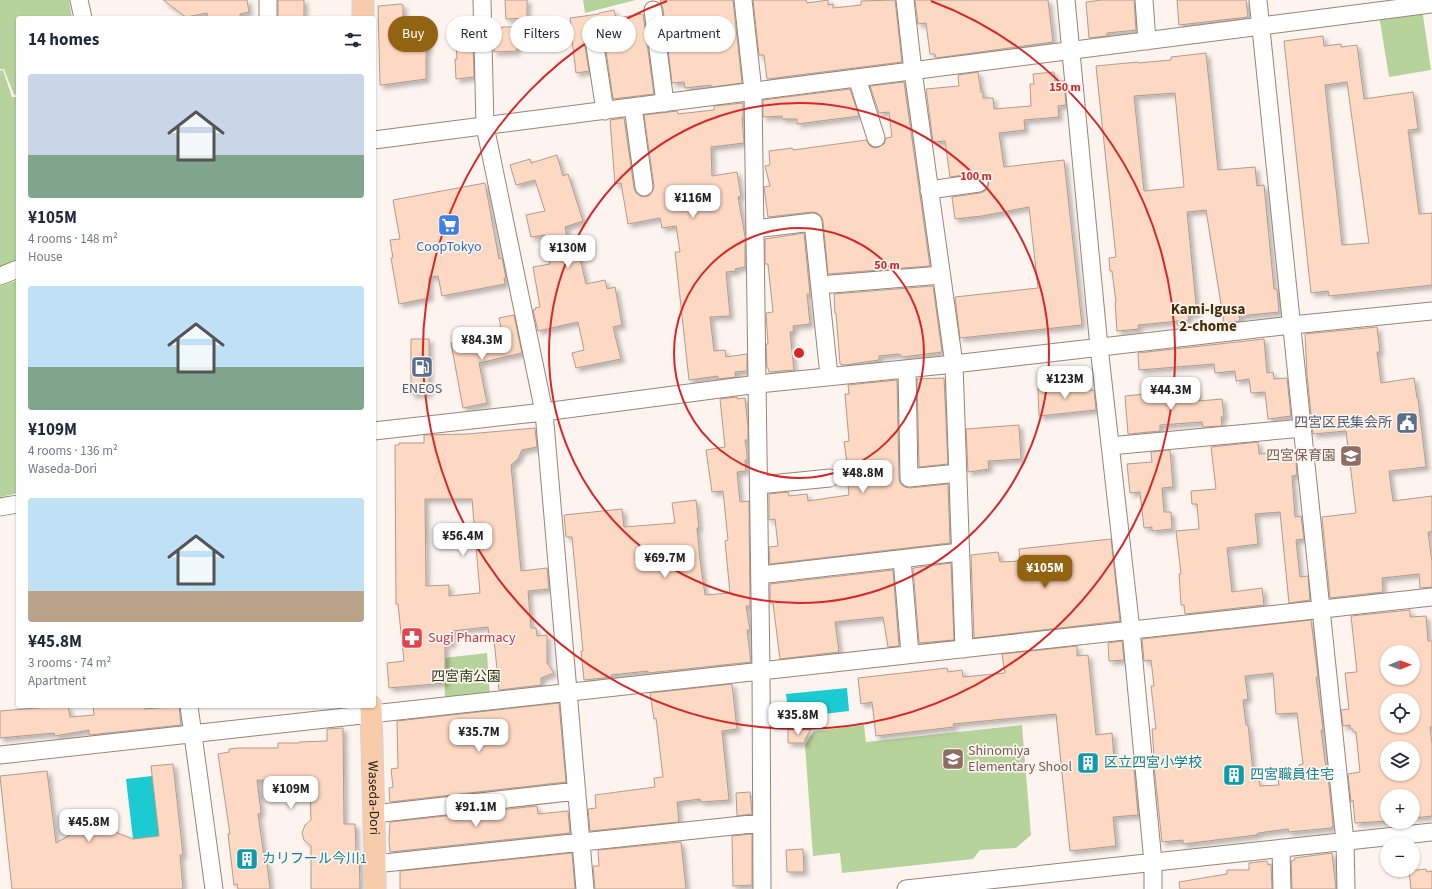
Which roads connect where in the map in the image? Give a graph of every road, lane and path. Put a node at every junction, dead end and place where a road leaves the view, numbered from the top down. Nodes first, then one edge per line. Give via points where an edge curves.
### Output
1 (79, 0) edge
2 (268, 0) edge
3 (363, 0) edge
4 (482, 0) edge
5 (743, 0) edge
6 (905, 0) edge
7 (1066, 0) edge
8 (1144, 0) edge
9 (1258, 0) edge
10 (1432, 4) edge
11 (1343, 8) edge
12 (653, 10) dead end
13 (83, 16) edge
14 (268, 16) edge
15 (363, 16) edge
16 (1261, 26) junction
17 (1147, 41) junction
18 (1071, 50) junction
19 (596, 52) edge
20 (913, 71) junction
21 (857, 78) junction
22 (753, 91) junction
23 (665, 103) junction
24 (633, 107) junction
25 (605, 111) junction
26 (485, 126) junction
27 (876, 138) dead end
28 (376, 140) edge
29 (979, 183) dead end
30 (644, 187) dead end
31 (929, 190) junction
32 (755, 228) junction
33 (16, 270) edge
34 (941, 275) junction
35 (0, 276) edge
36 (820, 285) junction
37 (1432, 311) edge
38 (1292, 324) junction
39 (1099, 347) junction
40 (954, 364) junction
41 (907, 369) junction
42 (829, 376) junction
43 (758, 384) junction
44 (544, 412) junction
45 (1302, 428) junction
46 (376, 431) edge
47 (1110, 446) junction
48 (958, 473) junction
49 (830, 478) dead end
50 (759, 485) junction
51 (16, 504) edge
52 (0, 507) edge
53 (960, 552) junction
54 (902, 559) junction
55 (760, 575) junction
56 (1432, 597) edge
57 (1321, 609) junction
58 (1131, 630) junction
59 (964, 649) junction
60 (910, 654) junction
61 (761, 671) junction
62 (569, 693) junction
63 (189, 708) edge
64 (371, 710) edge
65 (193, 735) junction
66 (0, 756) edge
67 (577, 791) junction
68 (374, 814) junction
69 (761, 822) junction
70 (1432, 832) edge
71 (1345, 841) junction
72 (581, 842) junction
73 (1282, 848) junction
74 (1153, 862) junction
75 (375, 864) junction
76 (970, 885) edge
77 (214, 889) edge
78 (374, 889) edge
79 (585, 889) edge
80 (762, 889) edge
81 (906, 889) edge
82 (1153, 889) edge
83 (1282, 889) edge
84 (1346, 889) edge

1 - 13 street
2 - 14 street
3 - 15 main road
4 - 26 street
5 - 22 street
6 - 20 street
7 - 18 street
8 - 17 street
9 - 16 street
10 - 11 street
11 - 16 street
12 - 23 street
16 - 17 street
16 - 38 street
17 - 18 street
18 - 20 street
18 - 39 street
19 - 25 street
20 - 21 street
20 - 31 street
21 - 22 street
21 - 27 street
22 - 23 street
22 - 32 street
23 - 24 street
24 - 25 street
24 - 30 street
25 - 26 street
26 - 28 street
26 - 44 street
29 - 31 street
31 - 34 street
32 - 36 street via 813,222
32 - 43 street
33 - 35 street
34 - 36 street
34 - 40 street
36 - 42 street
37 - 38 street
38 - 39 street
38 - 45 street
39 - 40 street
39 - 47 street
40 - 41 street
40 - 48 street
41 - 42 street
41 - 48 street via 909,478
42 - 43 street
43 - 44 street
43 - 50 street
44 - 46 street
44 - 62 street
45 - 47 street
45 - 57 street
47 - 58 street
48 - 53 street
49 - 50 street
50 - 55 street
51 - 52 street
53 - 54 street
53 - 59 street
54 - 55 street
54 - 60 street
55 - 61 street
56 - 57 street
57 - 58 street
57 - 71 street
58 - 59 street
58 - 74 street
59 - 60 street
60 - 61 street
61 - 62 street
61 - 69 street
62 - 64 street
62 - 67 street
63 - 65 street
64 - 65 street
64 - 68 main road, Waseda-Dori
65 - 66 street
65 - 77 street
67 - 68 street
67 - 72 street
68 - 75 main road, Waseda-Dori
69 - 72 street
69 - 80 street
70 - 71 street
71 - 73 street
71 - 84 street
72 - 75 street
72 - 79 street
73 - 74 street
73 - 83 street
74 - 76 street
74 - 82 street
75 - 78 main road, Waseda-Dori
76 - 81 street

